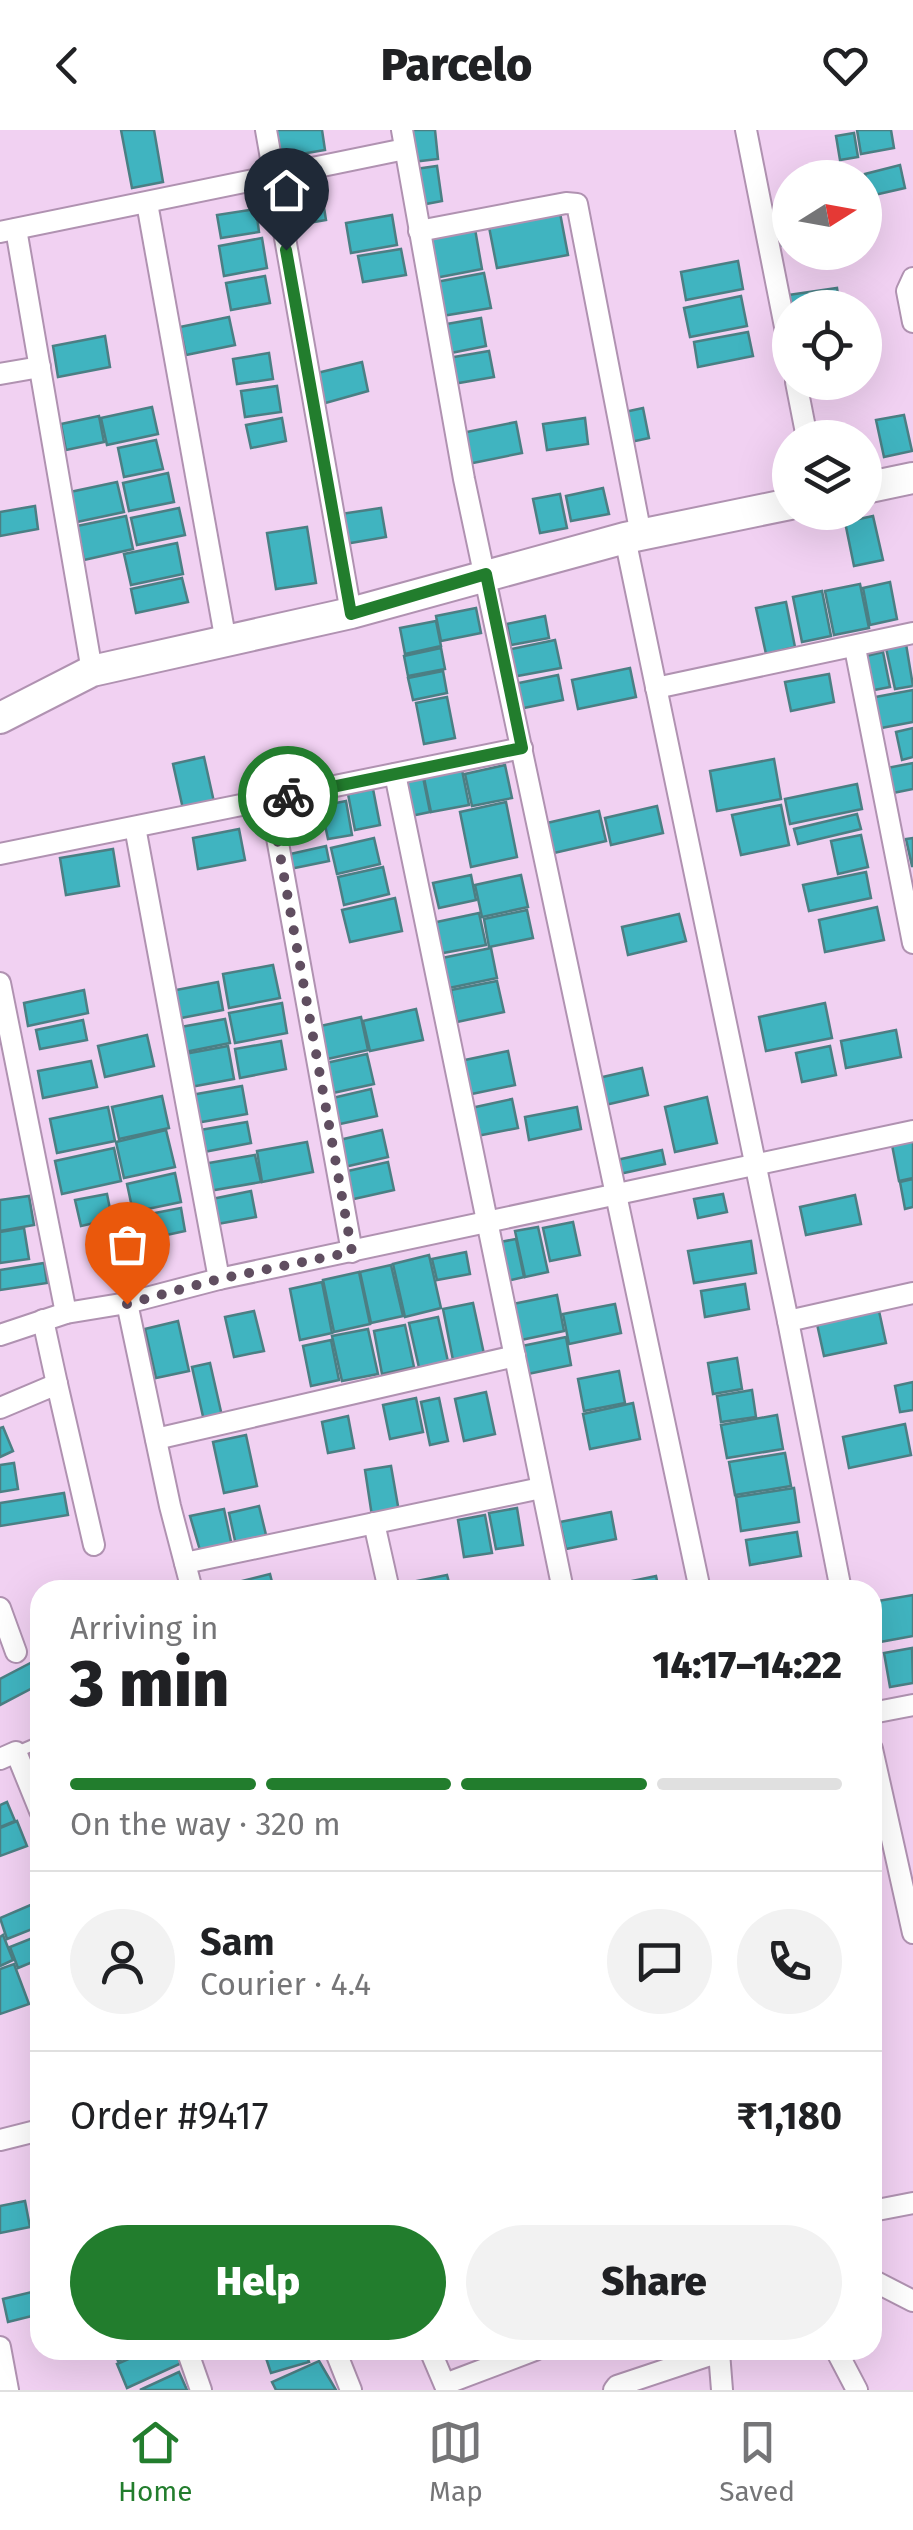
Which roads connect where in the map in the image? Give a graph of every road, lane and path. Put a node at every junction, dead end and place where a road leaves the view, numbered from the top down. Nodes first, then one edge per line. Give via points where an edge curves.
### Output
1 (266, 130) edge
2 (746, 130) edge
3 (403, 140) edge
4 (272, 177) junction
5 (146, 202) junction
6 (8, 231) edge
7 (419, 231) junction
8 (913, 278) edge
9 (778, 290) edge
10 (913, 322) edge
11 (40, 367) junction
12 (0, 374) edge
13 (913, 478) edge
14 (882, 484) edge
15 (772, 508) edge
16 (633, 537) junction
17 (486, 574) junction
18 (351, 614) junction
19 (913, 634) edge
20 (226, 642) junction
21 (855, 648) junction
22 (92, 671) junction
23 (656, 688) junction
24 (0, 718) edge
25 (522, 748) junction
26 (395, 774) junction
27 (270, 799) junction
28 (136, 827) junction
29 (0, 854) edge
30 (913, 943) edge
31 (0, 983) edge
32 (913, 1131) edge
33 (756, 1165) junction
34 (616, 1194) junction
35 (489, 1221) junction
36 (352, 1252) junction
37 (219, 1279) junction
38 (913, 1293) edge
39 (127, 1304) junction
40 (66, 1312) junction
41 (43, 1320) junction
42 (788, 1321) junction
43 (0, 1334) edge
44 (516, 1356) junction
45 (57, 1384) junction
46 (0, 1408) edge
47 (156, 1439) junction
48 (541, 1488) junction
49 (374, 1522) junction
50 (94, 1545) dead end
51 (185, 1563) junction
52 (189, 1580) edge
53 (387, 1580) edge
54 (561, 1580) edge
55 (698, 1580) edge
56 (839, 1580) edge
57 (0, 1608) edge
58 (16, 1652) dead end
59 (913, 1705) edge
60 (882, 1711) edge
61 (8, 1756) edge
62 (30, 1794) edge
63 (882, 1794) edge
64 (913, 1933) edge
65 (30, 2132) edge
66 (0, 2140) edge
67 (913, 2203) edge
68 (882, 2209) edge
69 (882, 2285) edge
70 (913, 2301) edge
71 (0, 2347) edge
72 (190, 2360) edge
73 (340, 2360) edge
74 (434, 2360) edge
75 (512, 2360) edge
76 (668, 2360) edge
77 (719, 2360) edge
78 (841, 2360) edge
79 (446, 2387) edge
80 (8, 2390) edge
81 (201, 2390) edge
82 (351, 2390) edge
83 (614, 2390) edge
84 (722, 2390) edge
85 (856, 2390) edge

1 - 4 street
2 - 9 street
3 - 4 street
3 - 7 street
4 - 5 street
4 - 18 street
5 - 6 street
5 - 20 street
6 - 11 street
7 - 16 street via 577,204
7 - 17 street
8 - 10 street
11 - 12 street
11 - 22 street
13 - 14 main road
15 - 16 main road
16 - 17 main road
16 - 23 street
17 - 18 main road
17 - 25 street
18 - 20 main road
19 - 21 street
20 - 22 main road
21 - 23 street
21 - 30 street
22 - 24 main road
23 - 33 street
25 - 26 street
25 - 34 street
26 - 27 street
26 - 35 street
27 - 28 street
27 - 36 street
28 - 29 street
28 - 37 street
31 - 40 street
32 - 33 street
33 - 34 street
33 - 42 street
34 - 35 street
34 - 55 street
35 - 36 street
35 - 44 street
36 - 37 street
37 - 39 street
38 - 42 street
39 - 40 street
39 - 47 street
40 - 41 street
41 - 43 street
41 - 45 street
42 - 56 street
44 - 47 street
44 - 48 street
45 - 46 street
45 - 50 street
47 - 51 street
48 - 49 street
48 - 54 street
49 - 51 street
49 - 53 street
51 - 52 street
57 - 58 street
59 - 60 street
61 - 62 street
63 - 64 street
65 - 66 street
67 - 68 street
69 - 70 street
71 - 80 street
72 - 81 street
73 - 82 street
74 - 79 street
75 - 79 street
76 - 83 street
77 - 84 street
78 - 85 street

